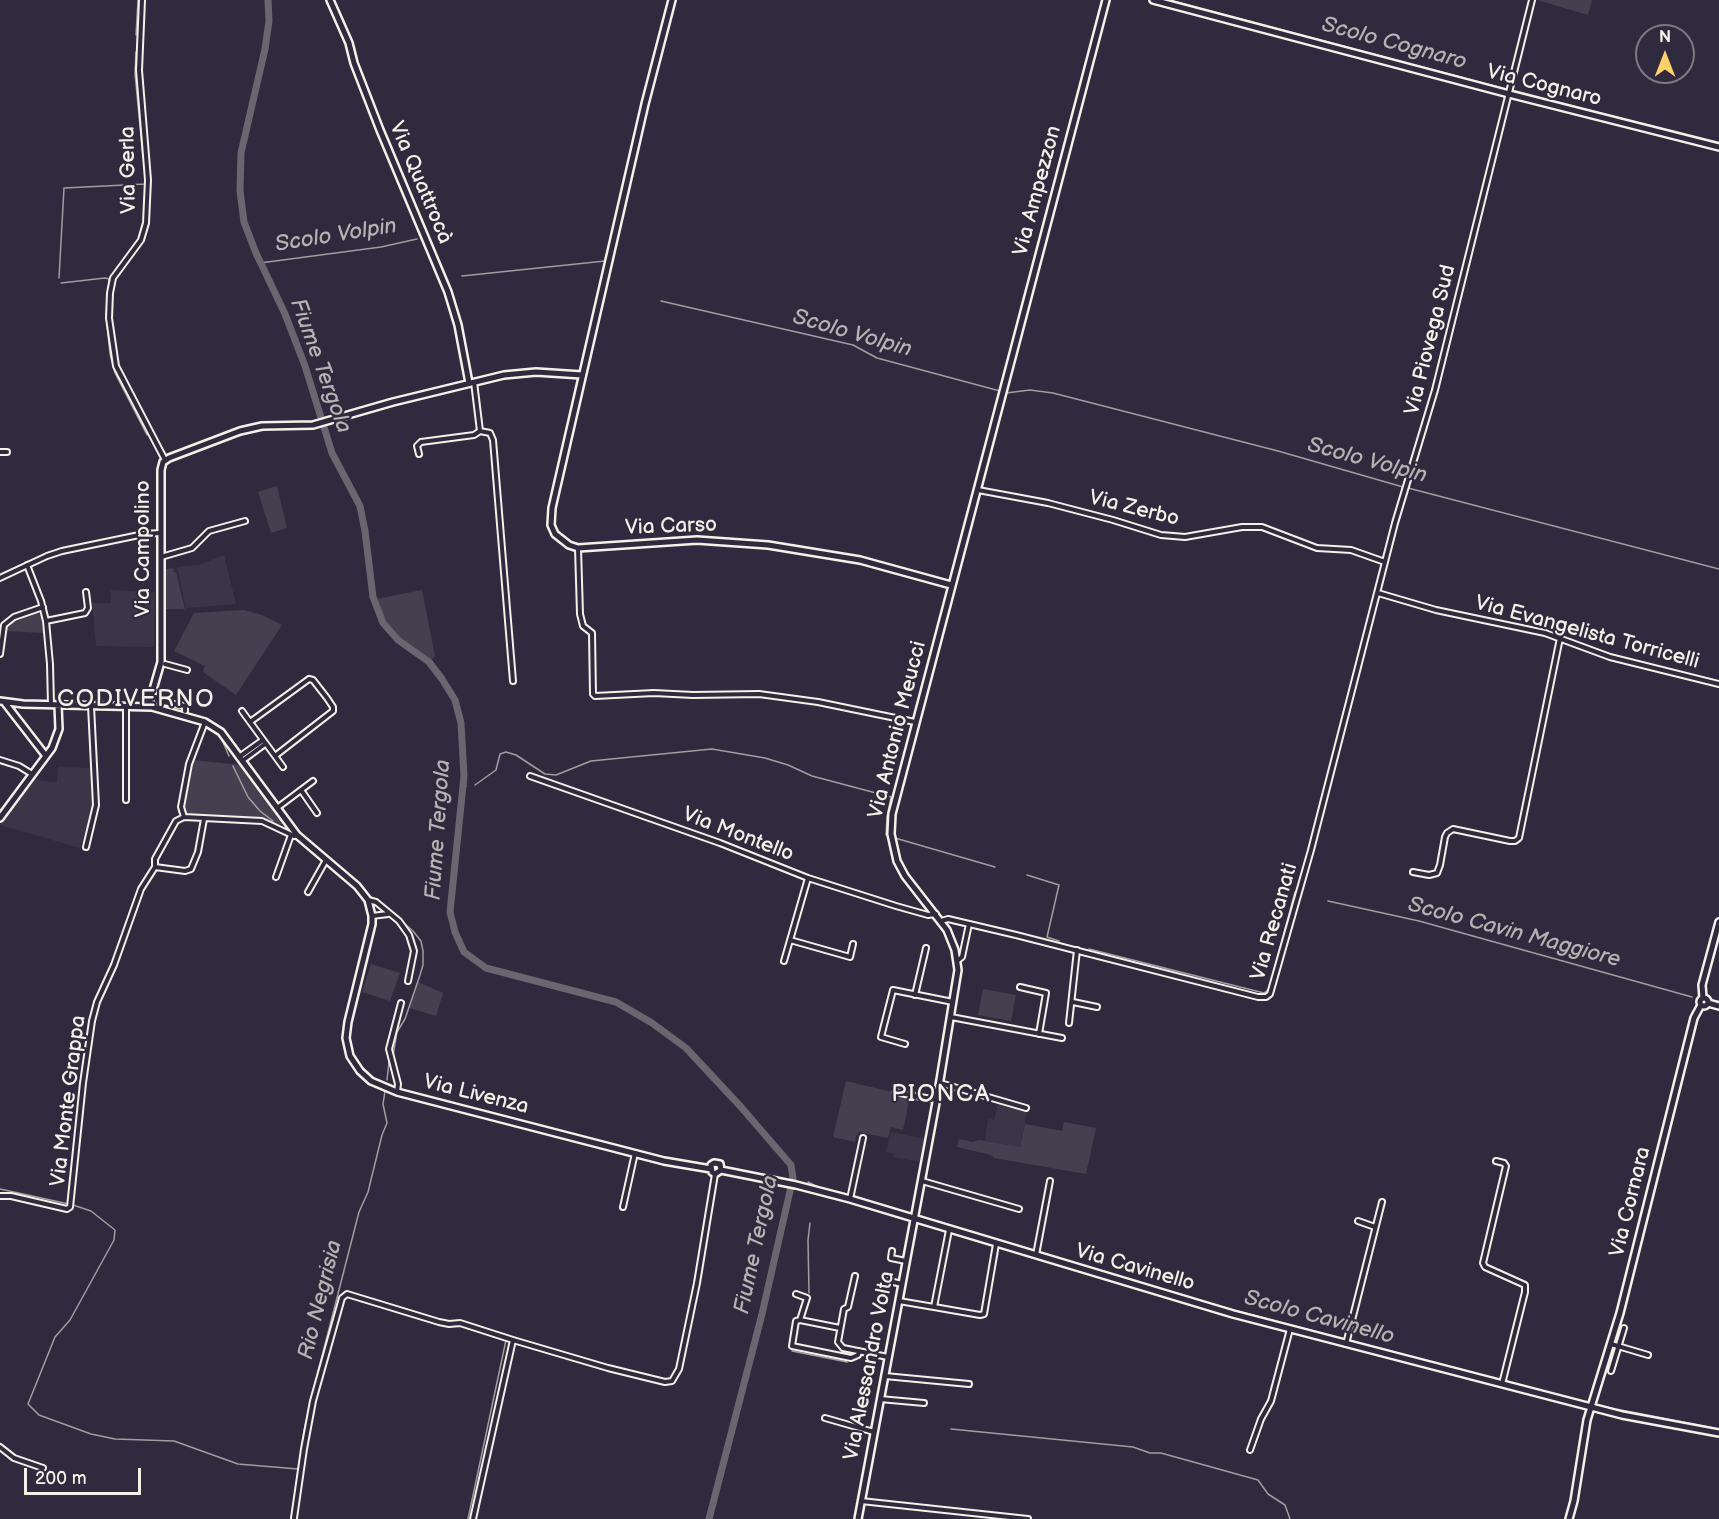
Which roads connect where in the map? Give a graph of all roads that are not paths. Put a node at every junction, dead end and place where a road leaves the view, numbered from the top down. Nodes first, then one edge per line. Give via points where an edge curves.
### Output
1 (142, 0) edge
2 (330, 0) edge
3 (672, 0) edge
4 (1106, 0) edge
5 (1153, 0) edge
6 (1532, 0) edge
7 (1509, 94) junction
8 (1719, 147) edge
9 (582, 375) junction
10 (472, 382) junction
11 (1003, 392) joint
12 (480, 431) junction
13 (0, 452) edge
14 (7, 452) dead end
15 (418, 453) dead end
16 (165, 460) junction
17 (978, 490) junction
18 (244, 521) dead end
19 (160, 533) junction
20 (578, 548) junction
21 (160, 557) junction
22 (1385, 562) junction
23 (27, 564) junction
24 (0, 578) edge
25 (951, 585) junction
26 (86, 592) dead end
27 (1378, 593) junction
28 (43, 608) junction
29 (46, 621) junction
30 (1560, 638) junction
31 (0, 654) edge
32 (165, 664) dead end
33 (187, 670) dead end
34 (513, 681) dead end
35 (1719, 684) edge
36 (156, 698) dead end
37 (2, 701) edge
38 (19, 704) junction
39 (51, 705) junction
40 (58, 705) junction
41 (91, 706) junction
42 (126, 707) junction
43 (147, 707) junction
44 (185, 711) dead end
45 (242, 711) dead end
46 (16, 715) junction
47 (205, 722) junction
48 (250, 722) junction
49 (915, 722) junction
50 (264, 742) junction
51 (46, 756) junction
52 (275, 756) junction
53 (241, 759) junction
54 (0, 760) edge
55 (283, 767) dead end
56 (32, 774) junction
57 (530, 776) dead end
58 (313, 781) dead end
59 (301, 790) junction
60 (126, 800) dead end
61 (277, 808) junction
62 (317, 813) dead end
63 (184, 817) junction
64 (0, 818) edge
65 (204, 819) junction
66 (294, 835) junction
67 (86, 847) dead end
68 (326, 860) junction
69 (155, 867) junction
70 (1413, 872) dead end
71 (276, 877) dead end
72 (808, 878) junction
73 (308, 892) dead end
74 (368, 900) junction
75 (936, 914) junction
76 (391, 915) junction
77 (372, 916) junction
78 (941, 921) junction
79 (1719, 922) edge
80 (969, 924) junction
81 (790, 940) junction
82 (853, 944) dead end
83 (926, 948) dead end
84 (1077, 950) junction
85 (784, 961) dead end
86 (957, 961) junction
87 (408, 981) dead end
88 (1020, 987) dead end
89 (915, 995) junction
90 (1705, 1000) junction
91 (954, 1002) junction
92 (1072, 1002) junction
93 (401, 1003) dead end
94 (1719, 1006) edge
95 (1097, 1007) dead end
96 (951, 1017) junction
97 (1069, 1023) dead end
98 (1039, 1034) junction
99 (1062, 1038) dead end
100 (904, 1044) dead end
101 (940, 1083) junction
102 (397, 1092) junction
103 (895, 1092) dead end
104 (936, 1100) junction
105 (1026, 1108) dead end
106 (863, 1138) dead end
107 (635, 1153) junction
108 (1496, 1161) dead end
109 (711, 1168) junction
110 (718, 1172) junction
111 (922, 1181) junction
112 (1050, 1181) dead end
113 (0, 1196) edge
114 (850, 1199) junction
115 (1382, 1202) dead end
116 (623, 1207) dead end
117 (1019, 1209) dead end
118 (915, 1219) junction
119 (1358, 1221) dead end
120 (1376, 1227) junction
121 (949, 1230) junction
122 (996, 1244) junction
123 (892, 1251) dead end
124 (1036, 1256) junction
125 (906, 1261) junction
126 (855, 1275) dead end
127 (885, 1281) dead end
128 (902, 1284) junction
129 (796, 1294) dead end
130 (899, 1301) junction
131 (934, 1307) junction
132 (800, 1320) junction
133 (840, 1328) junction
134 (1624, 1328) dead end
135 (1290, 1329) junction
136 (513, 1340) junction
137 (1347, 1341) junction
138 (1611, 1344) junction
139 (1618, 1346) junction
140 (859, 1351) junction
141 (1648, 1355) dead end
142 (888, 1358) junction
143 (1611, 1371) dead end
144 (885, 1376) junction
145 (1502, 1382) junction
146 (969, 1384) dead end
147 (880, 1399) junction
148 (924, 1403) dead end
149 (1591, 1407) junction
150 (825, 1418) dead end
151 (874, 1432) junction
152 (1719, 1433) edge
153 (0, 1447) edge
154 (1250, 1450) dead end
155 (43, 1468) dead end
156 (861, 1501) junction
157 (294, 1518) edge
158 (473, 1519) edge
159 (858, 1519) edge
160 (1028, 1519) edge
161 (1569, 1519) edge

1 - 16 street, Via Gerla via 139,70 148,180 146,223 141,240 113,278 109,318 116,366
2 - 10 street, Via Quattrocà via 448,292
3 - 9 street
4 - 11 street, Via Ampezzon
5 - 7 street, Via Cognaro
6 - 7 street, Via Piovega Sud
7 - 8 street, Via Cognaro
7 - 22 street, Via Piovega Sud via 1435,390
9 - 10 street, Via Campolino via 521,372
9 - 20 street via 551,525 555,534
10 - 12 street
10 - 16 street, Via Campolino via 318,423 240,431
11 - 17 street, Via Antonio Meucci
12 - 15 street via 421,442
12 - 34 street via 490,434 493,440
13 - 14 street
16 - 19 street, Via Campolino via 160,470
17 - 22 street, Via Zerbo via 1080,511 1161,535 1185,537 1262,527 1317,548 1351,550
17 - 25 street, Via Antonio Meucci
18 - 21 street via 209,531 192,549
19 - 21 street, Via Campolino
19 - 23 street via 83,546
20 - 25 street, Via Carso via 697,540 768,545 879,564
20 - 49 street via 580,614 583,626 592,633 595,696 759,694
21 - 43 street, Via Campolino via 161,662
22 - 27 street, Via Piovega Sud
23 - 24 street
23 - 28 street
25 - 49 street, Via Antonio Meucci
26 - 29 street via 85,613
27 - 30 street, Via Evangelista Torricelli
27 - 84 street, Via Recanati via 1270,994 1258,997
28 - 29 street
28 - 31 street via 8,621
29 - 39 street
30 - 35 street, Via Evangelista Torricelli via 1610,657
30 - 70 street via 1519,838 1514,841 1453,830 1445,837 1437,873
32 - 33 street
36 - 44 street via 166,704 185,706
37 - 38 street
37 - 46 street
38 - 39 street
38 - 46 street
39 - 40 street
40 - 41 street
40 - 51 street via 59,729
41 - 42 street
41 - 67 street via 96,805
42 - 43 street
42 - 60 street
43 - 47 street
45 - 48 street
46 - 51 street
47 - 53 street via 221,732
47 - 63 street via 189,764 181,807
48 - 50 street
48 - 52 street via 309,679 327,698 332,713
49 - 75 street, Via Antonio Meucci via 892,814 891,834 901,869
50 - 52 street
50 - 53 street
51 - 56 street
52 - 55 street
53 - 61 street
54 - 56 street
56 - 64 street
57 - 72 street, Via Montello
58 - 59 street
59 - 61 street
59 - 62 street
61 - 66 street
63 - 65 street
63 - 69 street, Via Monte Grappa via 176,821 155,859
65 - 66 street via 261,821
65 - 69 street via 191,869
66 - 68 street
66 - 71 street
68 - 73 street
68 - 74 street
69 - 113 street, Via Monte Grappa via 141,889 92,1021 70,1207
72 - 75 street, Via Montello via 896,906
72 - 81 street
74 - 76 street
74 - 77 street
75 - 78 street, Via Antonio Meucci
76 - 77 street
76 - 87 street via 404,926 413,942 414,959
77 - 102 street via 346,1038 350,1056 360,1071 375,1083
78 - 80 street, Via Recanati
78 - 86 street, Via Antonio Meucci via 952,940
79 - 90 street via 1702,985
80 - 84 street, Via Recanati
80 - 86 street via 962,957
81 - 82 street via 850,957
81 - 85 street
83 - 89 street
84 - 92 street
86 - 91 street, Via Antonio Meucci
88 - 98 street via 1046,993
89 - 91 street
89 - 100 street via 893,990 881,1037
90 - 94 street
90 - 138 street, Via Cornara via 1705,1006 1701,1005 1694,1018
91 - 96 street, Via Antonio Meucci
92 - 95 street
92 - 97 street
93 - 102 street, Via Livenza via 389,1049
96 - 98 street
96 - 101 street, Via Antonio Meucci
98 - 99 street
101 - 104 street, Via Antonio Meucci
101 - 105 street
102 - 107 street, Via Livenza
103 - 104 street
104 - 111 street, Via Antonio Meucci
106 - 114 street
107 - 109 street, Via Livenza
107 - 116 street
108 - 145 street via 1506,1166 1483,1263 1525,1285
109 - 110 street
109 - 110 street, Via Livenza via 717,1163 721,1167
110 - 114 street, Via Livenza
110 - 136 street via 697,1283 672,1382
111 - 117 street
111 - 118 street, Via Antonio Meucci
112 - 124 street
114 - 118 street, Via Livenza
115 - 120 street
118 - 121 street, Via Cavinello
118 - 125 street, Via Alessandro Volta
119 - 120 street
120 - 137 street
121 - 122 street, Via Cavinello
121 - 131 street
122 - 124 street, Via Cavinello
122 - 131 street via 984,1314
123 - 125 street via 891,1258
124 - 135 street, Via Cavinello
125 - 128 street, Via Alessandro Volta
126 - 133 street
127 - 128 street
128 - 130 street, Via Alessandro Volta
129 - 132 street via 807,1298
130 - 131 street
130 - 142 street, Via Alessandro Volta
132 - 133 street
132 - 140 street via 796,1322 793,1347 852,1358
133 - 140 street via 841,1347
134 - 139 street
135 - 137 street, Via Cavinello
135 - 154 street via 1271,1401
136 - 157 street via 344,1295 313,1401
136 - 158 street
137 - 145 street, Via Cavinello
138 - 139 street
138 - 149 street, Via Cornara
139 - 141 street
139 - 143 street
140 - 142 street
142 - 144 street, Via Alessandro Volta
144 - 146 street
144 - 147 street, Via Alessandro Volta
145 - 149 street, Via Cavinello
147 - 148 street
147 - 151 street, Via Alessandro Volta
149 - 152 street, Via Cavinello
149 - 161 street, Via Cornara
150 - 151 street
151 - 156 street, Via Alessandro Volta
153 - 155 street via 14,1458
156 - 159 street, Via Alessandro Volta
156 - 160 street

